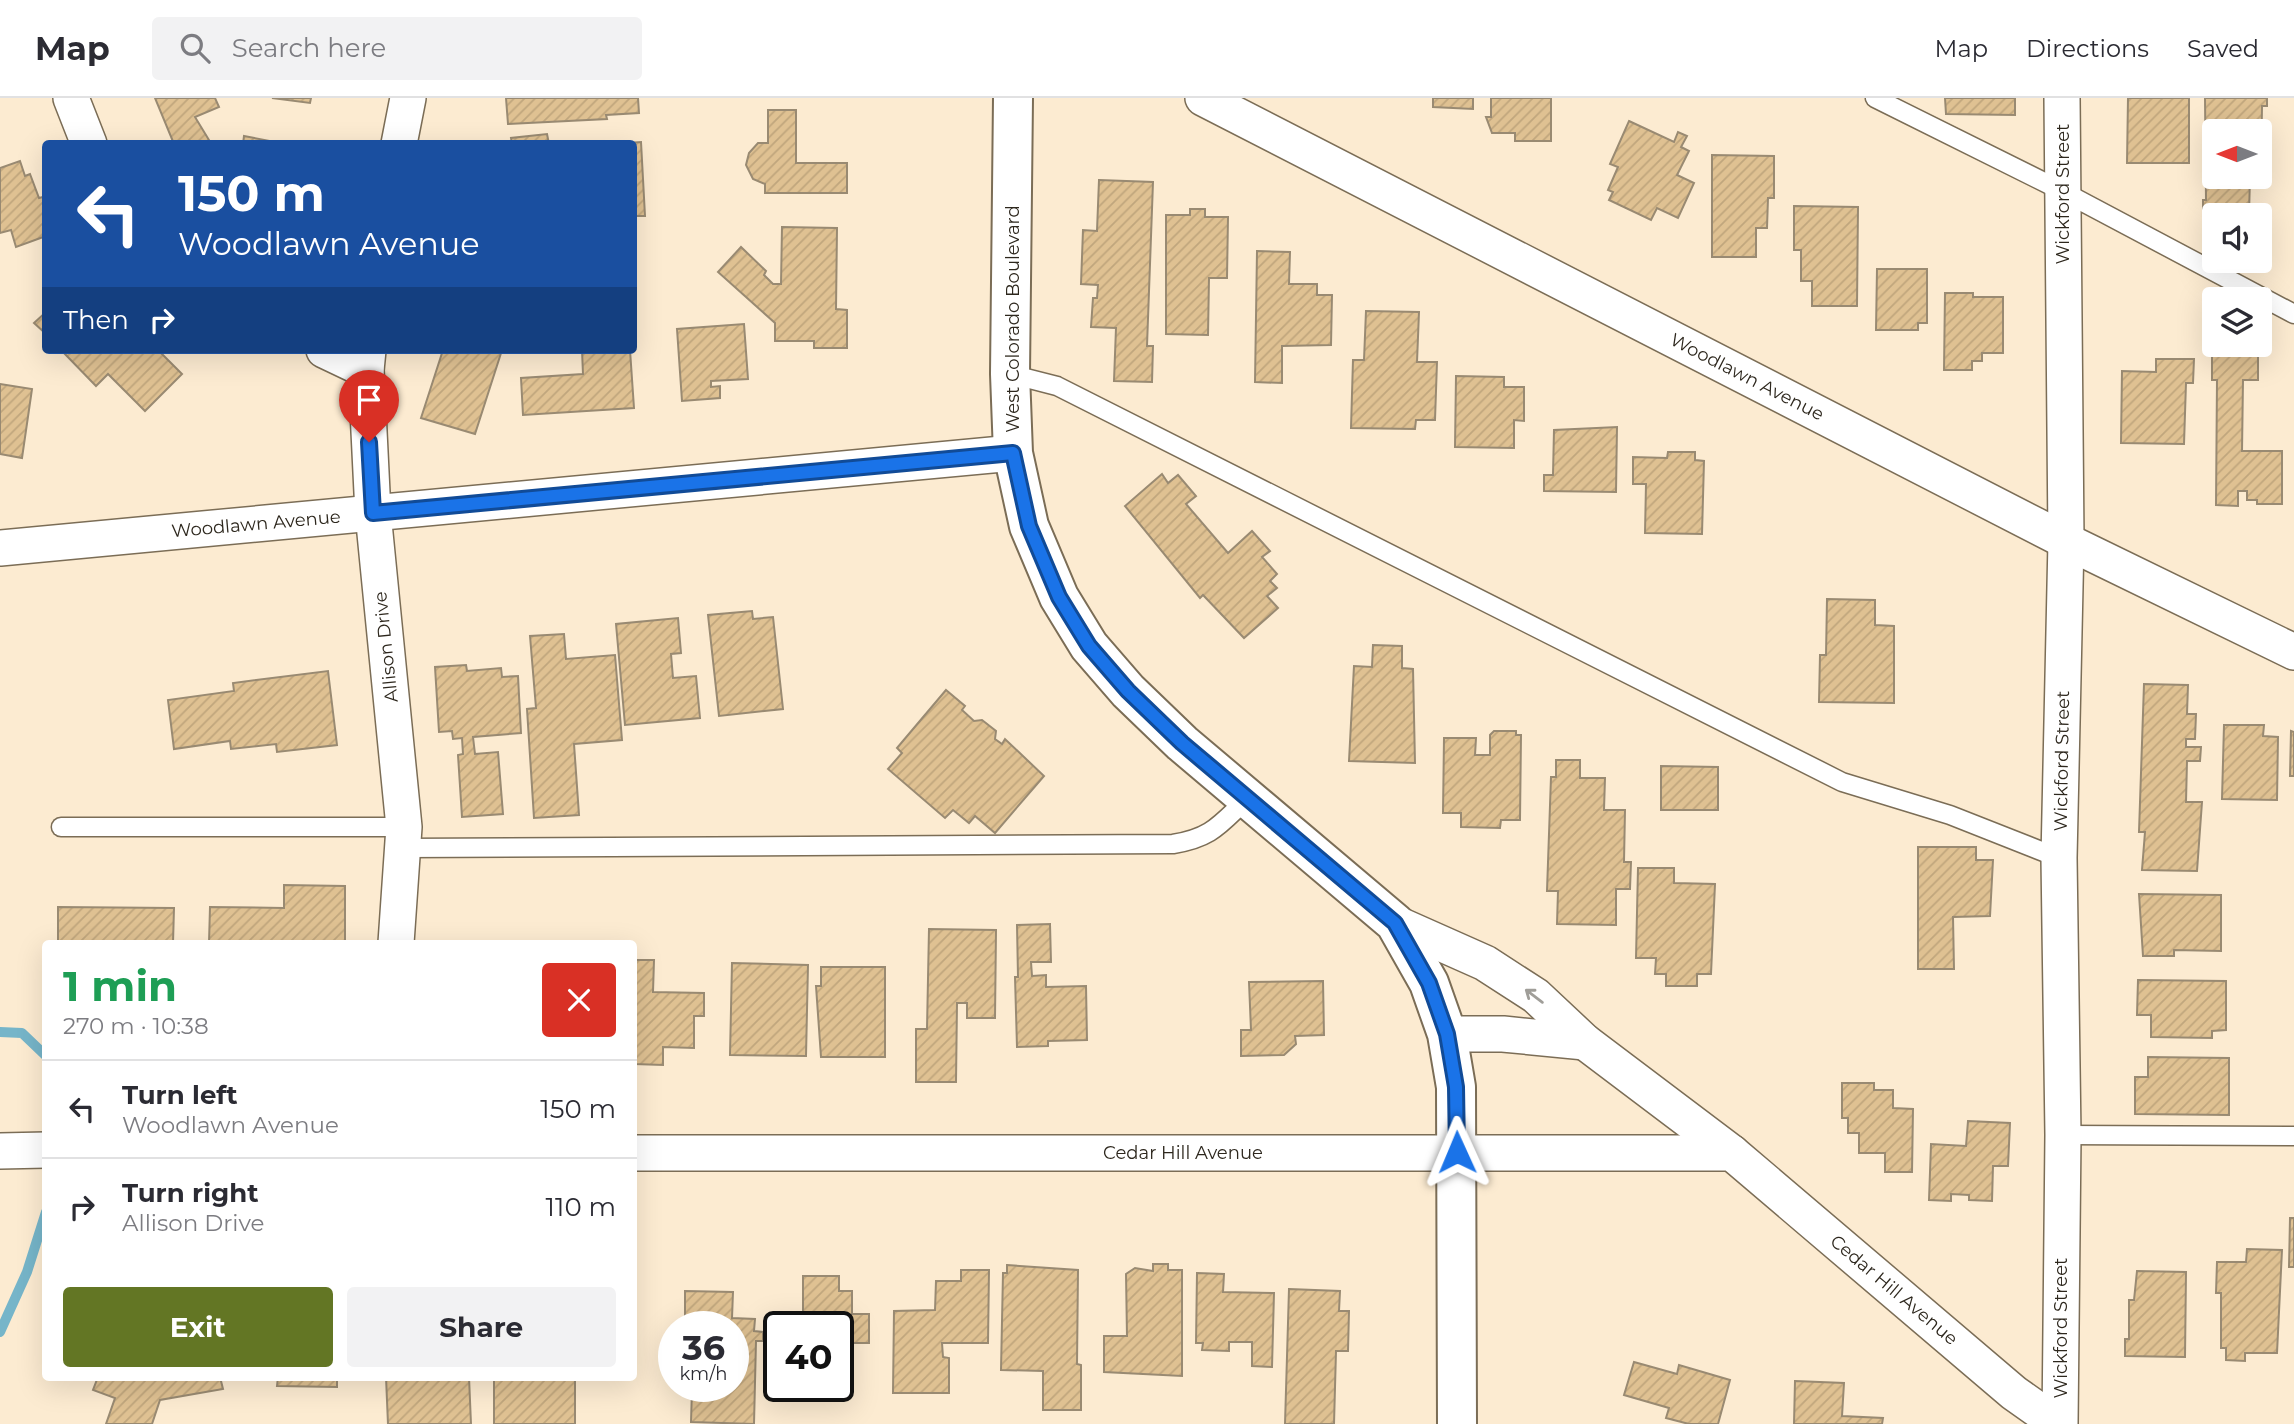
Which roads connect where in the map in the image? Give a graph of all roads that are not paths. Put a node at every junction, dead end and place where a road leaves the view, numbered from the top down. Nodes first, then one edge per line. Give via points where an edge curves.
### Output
1 (71, 98) edge
2 (408, 98) edge
3 (1013, 98) edge
4 (1203, 98) edge
5 (1875, 98) edge
6 (2062, 98) edge
7 (87, 140) edge
8 (400, 140) edge
9 (2062, 191) junction
10 (2294, 314) edge
11 (341, 354) edge
12 (367, 360) edge
13 (1010, 374) junction
14 (1013, 453) junction
15 (373, 513) junction
16 (2066, 541) junction
17 (0, 548) edge
18 (2294, 652) edge
19 (1247, 799) junction
20 (61, 827) dead end
21 (404, 837) junction
22 (2059, 858) junction
23 (1395, 923) junction
24 (397, 940) edge
25 (1447, 1034) junction
26 (1585, 1042) junction
27 (2063, 1135) junction
28 (2294, 1136) edge
29 (42, 1150) edge
30 (0, 1151) edge
31 (1457, 1152) junction
32 (637, 1153) edge
33 (1732, 1153) junction
34 (1457, 1424) edge
35 (2059, 1424) edge

1 - 7 street
2 - 8 street
3 - 13 street, West Colorado Boulevard
4 - 16 street, Woodlawn Avenue
5 - 9 lane
6 - 9 street, Wickford Street
9 - 10 lane
9 - 16 street, Wickford Street
11 - 12 street
12 - 15 street, Allison Drive
13 - 14 street, West Colorado Boulevard
13 - 22 lane via 1057,386 1842,782 1950,814
14 - 15 street, Woodlawn Avenue
14 - 19 street, West Colorado Boulevard via 1029,526 1059,597 1089,646 1137,700
15 - 17 street, Woodlawn Avenue
15 - 21 street, Allison Drive
16 - 18 street, Woodlawn Avenue
16 - 22 street, Wickford Street
19 - 21 lane via 1213,831 1173,845
19 - 23 street, West Colorado Boulevard
20 - 21 lane
21 - 24 street, Allison Drive
22 - 27 street, Wickford Street
23 - 25 street, West Colorado Boulevard via 1429,983
26 -> 23 street, Cedar Hill Avenue via 1536,996 1485,963
25 - 26 street
25 - 31 street, West Colorado Boulevard via 1456,1087
26 - 33 street, Cedar Hill Avenue
27 - 28 lane
27 - 35 street, Wickford Street
29 - 30 street
31 - 32 street, Cedar Hill Avenue
31 - 33 street, Cedar Hill Avenue
31 - 34 street, West Colorado Boulevard
33 - 35 street, Cedar Hill Avenue via 2014,1393

